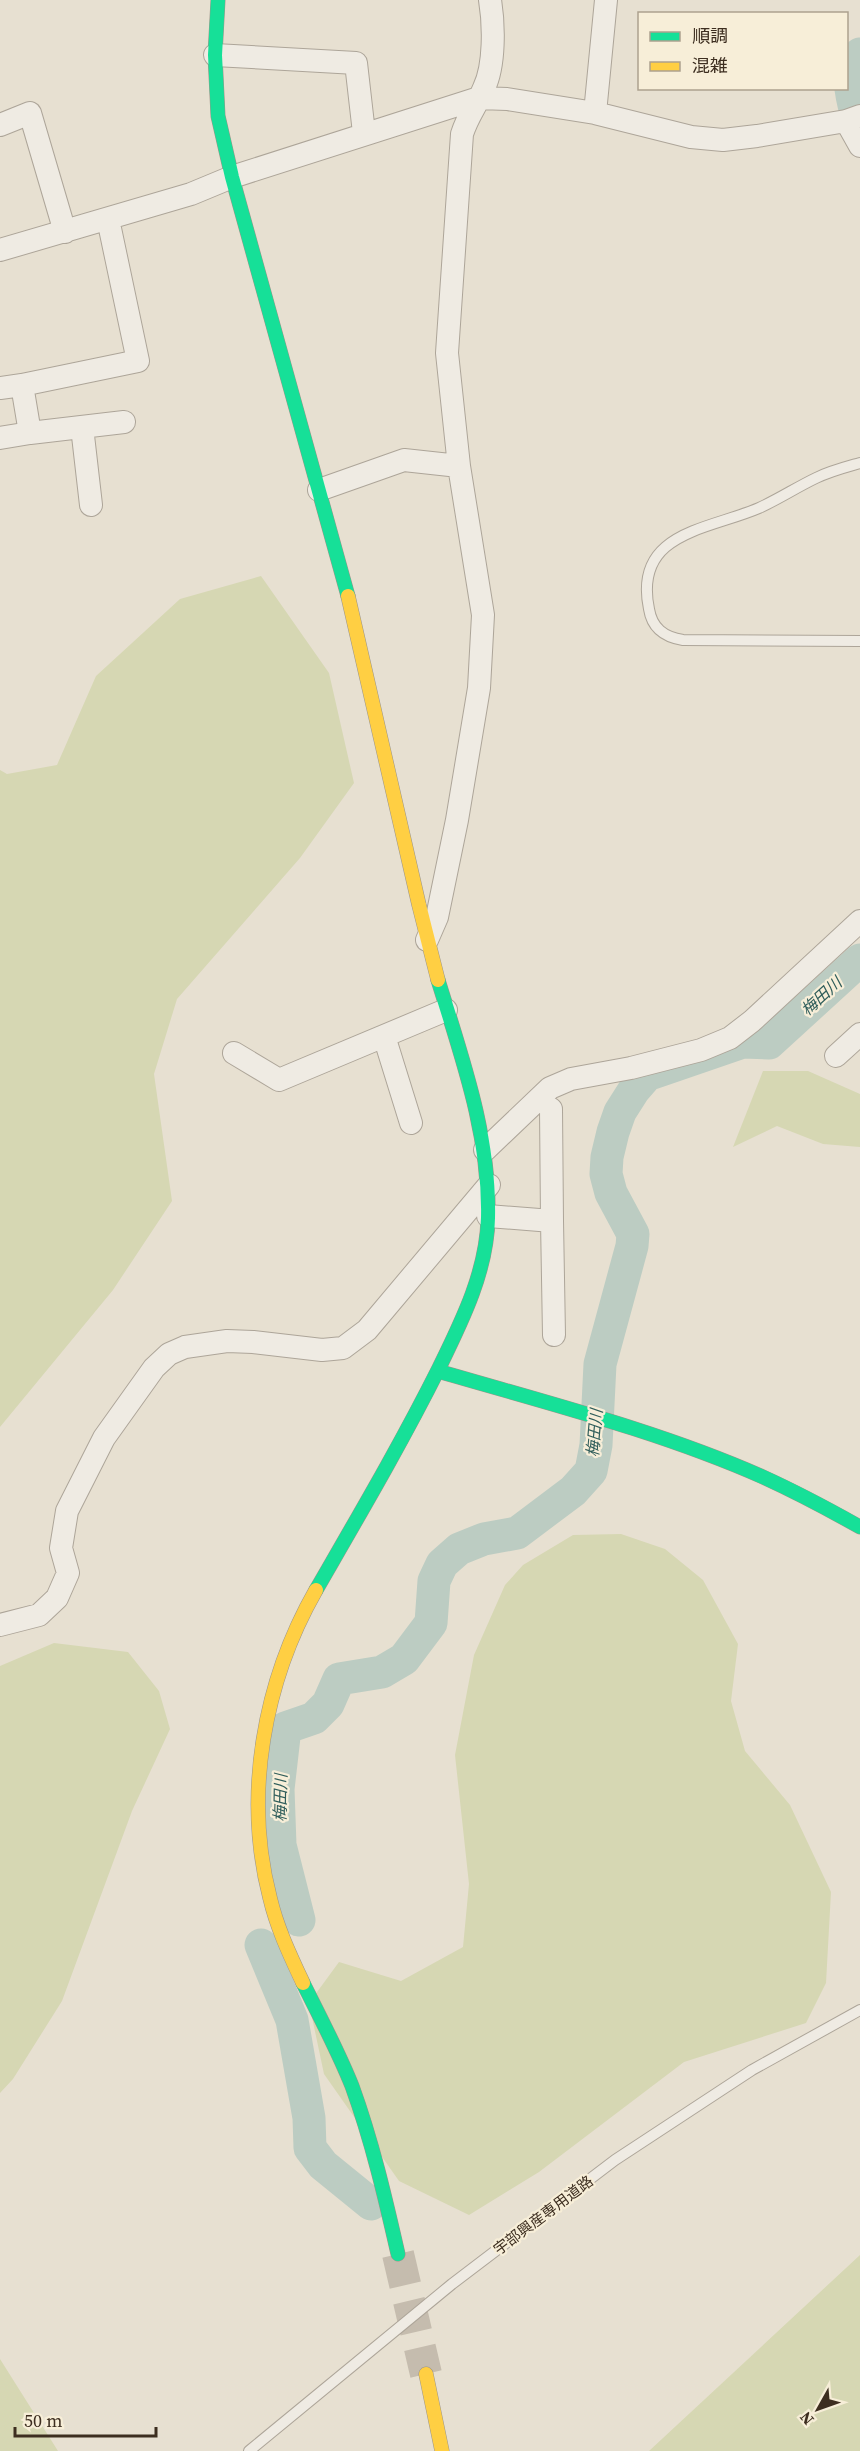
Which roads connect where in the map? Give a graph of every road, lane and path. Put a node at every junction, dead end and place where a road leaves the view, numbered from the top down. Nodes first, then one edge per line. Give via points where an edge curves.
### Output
1 (218, 0) edge
2 (490, 0) edge
3 (606, 0) edge
4 (215, 56) junction
5 (479, 98) junction
6 (595, 113) junction
7 (853, 119) edge
8 (0, 125) edge
9 (364, 133) junction
10 (860, 146) edge
11 (232, 177) junction
12 (108, 219) junction
13 (65, 232) junction
14 (0, 250) edge
15 (11, 386) edge
16 (123, 422) dead end
17 (81, 427) junction
18 (30, 433) junction
19 (0, 438) edge
20 (860, 463) edge
21 (459, 466) junction
22 (319, 490) junction
23 (91, 505) dead end
24 (860, 641) edge
25 (860, 921) edge
26 (427, 940) junction
27 (446, 1010) junction
28 (860, 1034) edge
29 (384, 1036) junction
30 (234, 1053) dead end
31 (836, 1056) dead end
32 (551, 1109) dead end
33 (411, 1123) dead end
34 (485, 1150) junction
35 (489, 1185) junction
36 (489, 1216) junction
37 (552, 1221) junction
38 (554, 1335) dead end
39 (438, 1371) junction
40 (860, 1527) edge
41 (0, 1625) edge
42 (860, 2010) edge
43 (398, 2254) tunnel mouth
44 (426, 2374) tunnel mouth
45 (249, 2451) edge
46 (442, 2451) edge

1 - 4 street
2 - 5 street via 491,53 486,86
3 - 6 street
4 - 9 street via 356,63
4 - 11 street via 218,116
5 - 6 street
5 - 9 street
5 - 21 street via 462,134 447,352
6 - 7 street via 691,137 723,140
7 - 10 street
8 - 13 street via 30,113
9 - 11 street
11 - 12 street
11 - 22 street
12 - 13 street
12 - 15 street via 138,361
13 - 14 street
15 - 18 street
16 - 17 street
17 - 18 street
17 - 23 street
18 - 19 street
20 - 24 lane via 819,476 759,508 685,533 658,554 647,576 646,596 656,628 683,640
21 - 22 street via 404,460
21 - 26 street via 483,615 479,688 447,871 437,917
22 - 26 street via 360,640
25 - 34 street via 730,1038 701,1050 571,1079 550,1088
26 - 27 street
27 - 29 street
27 - 34 street via 478,1113
28 - 31 street
29 - 30 street via 279,1080
29 - 33 street
32 - 37 street
34 - 35 street
35 - 36 street
35 - 41 street via 367,1330 343,1348 204,1343 169,1354 154,1368 104,1438 68,1511 61,1548 68,1574 57,1598 39,1615
36 - 37 street
36 - 39 street via 482,1262
37 - 38 street
39 - 40 street via 699,1453 810,1498
39 - 43 street via 295,1629 266,1720 259,1790 263,1860 283,1938 349,2079 379,2171
42 - 45 lane, 宇部興産専用道路 via 752,2070 615,2160 452,2284
44 - 46 street

